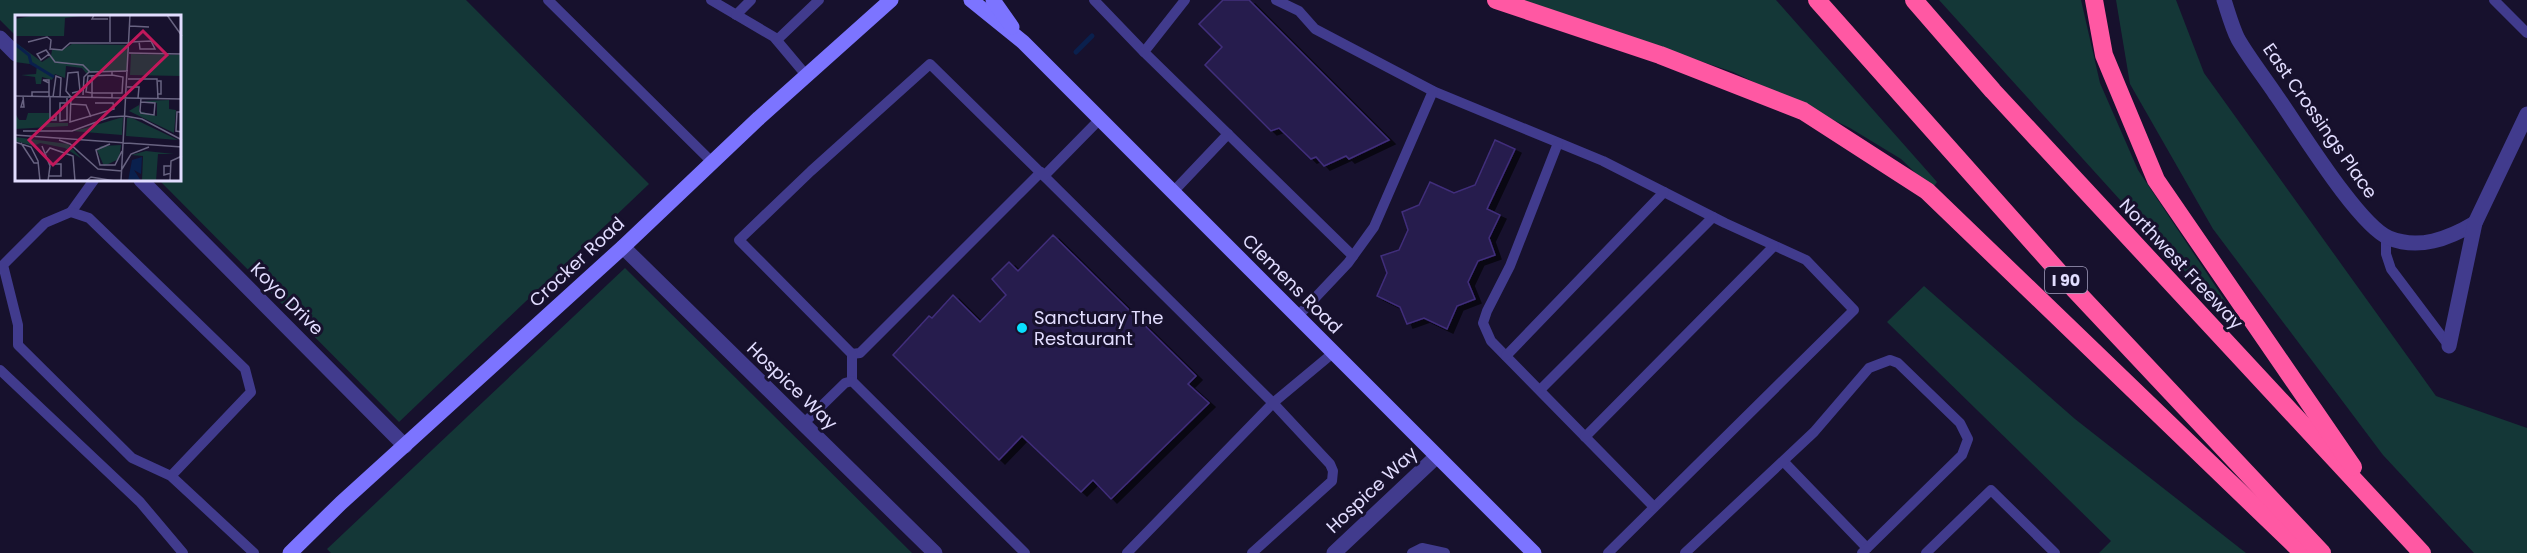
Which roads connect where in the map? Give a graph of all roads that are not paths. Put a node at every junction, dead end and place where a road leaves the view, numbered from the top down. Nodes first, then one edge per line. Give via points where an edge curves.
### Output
1 (548, 0) edge
2 (711, 0) edge
3 (751, 0) edge
4 (971, 0) edge
5 (993, 0) edge
6 (1094, 0) edge
7 (1185, 0) edge
8 (1276, 0) edge
9 (1496, 0) edge
10 (1817, 0) edge
11 (1914, 0) edge
12 (2094, 0) edge
13 (2224, 0) edge
14 (2494, 0) edge
15 (815, 2) edge
16 (886, 2) edge
17 (791, 9) dead end
18 (736, 15) junction
19 (799, 19) junction
20 (2527, 33) edge
21 (0, 38) edge
22 (777, 40) junction
23 (1023, 42) junction
24 (1144, 52) junction
25 (15, 53) edge
26 (806, 75) junction
27 (1433, 91) junction
28 (2527, 114) edge
29 (1100, 119) junction
30 (1228, 134) junction
31 (1558, 143) junction
32 (712, 162) junction
33 (1042, 174) junction
34 (93, 182) edge
35 (143, 182) edge
36 (1664, 192) junction
37 (1172, 193) junction
38 (71, 212) junction
39 (1713, 217) junction
40 (2475, 223) junction
41 (2386, 237) junction
42 (1774, 246) junction
43 (623, 247) junction
44 (1353, 256) junction
45 (1297, 317) junction
46 (2449, 346) joint
47 (1333, 353) junction
48 (852, 354) junction
49 (1506, 356) junction
50 (0, 370) edge
51 (852, 381) junction
52 (1540, 390) junction
53 (1274, 403) junction
54 (803, 424) junction
55 (1586, 437) junction
56 (405, 446) junction
57 (1437, 456) junction
58 (1784, 462) junction
59 (171, 476) junction
60 (1654, 507) junction
61 (2390, 520) junction
62 (1864, 551) edge
63 (183, 553) edge
64 (254, 553) edge
65 (290, 553) edge
66 (935, 553) edge
67 (1025, 553) edge
68 (1127, 553) edge
69 (1252, 553) edge
70 (1334, 553) edge
71 (1412, 553) edge
72 (1445, 553) edge
73 (1534, 553) edge
74 (1608, 553) edge
75 (1685, 553) edge
76 (1926, 553) edge
77 (2055, 553) edge
78 (2303, 553) edge
79 (2322, 553) edge
80 (2422, 553) edge

1 - 32 lane
2 - 18 lane
3 - 18 lane
4 - 23 street, Clemens Road
5 - 23 street, Clemens Road
6 - 24 lane
7 - 24 lane
8 - 27 lane via 1299,11 1315,29
9 - 78 highway via 1660,56 1803,111 1927,191
10 - 79 highway, I 90 via 2074,289
11 - 61 highway, Northwest Freeway via 1993,91
12 - 61 highway via 2104,55 2156,180
13 - 41 street, East Crossings Place via 2237,38 2332,177 2372,226
14 - 20 lane
15 - 19 lane
16 - 26 street, Crocker Road
17 - 19 lane
18 - 22 lane
19 - 22 lane
21 - 25 street
22 - 26 lane
23 - 29 street, Clemens Road
24 - 30 lane
26 - 32 street, Crocker Road
27 - 31 lane
27 - 44 lane via 1374,227
28 - 40 street
29 - 33 lane
29 - 37 street, Clemens Road
30 - 37 lane
30 - 44 lane
31 - 36 lane
31 - 49 lane via 1483,323 1491,340
32 - 43 street, Crocker Road
33 - 48 lane via 860,353
33 - 48 lane via 930,64 811,171 739,240
33 - 53 lane
34 - 38 lane
35 - 56 street, Koyo Drive
36 - 39 lane
36 - 49 lane
37 - 45 street, Clemens Road
38 - 59 lane via 45,223 3,265 18,325 18,345 132,458
38 - 59 lane via 89,218 245,369 251,392
39 - 42 lane
39 - 52 lane
40 - 41 street via 2458,233 2420,244
40 - 46 street
41 - 46 lane via 2391,269
42 - 55 lane
42 - 60 lane via 1806,260 1854,310
43 - 54 street, Hospice Way
43 - 56 street, Crocker Road
44 - 45 lane
45 - 47 street, Clemens Road
47 - 53 lane
47 - 57 street, Clemens Road
48 - 51 lane
49 - 52 lane
50 - 63 lane via 140,502
51 - 54 lane via 845,383
51 - 67 lane
52 - 55 lane
53 - 68 lane
53 - 69 lane via 1330,464 1332,481
54 - 66 street, Hospice Way
55 - 60 lane
56 - 65 street, Crocker Road
57 - 70 street, Hospice Way
57 - 73 street, Clemens Road
58 - 62 lane
58 - 62 lane via 1869,368 1890,360 1898,363 1960,423 1968,439 1962,455
58 - 75 lane
59 - 64 lane
60 - 74 lane
61 - 80 highway, Northwest Freeway
71 - 72 lane via 1422,548
76 - 77 lane via 1991,490

